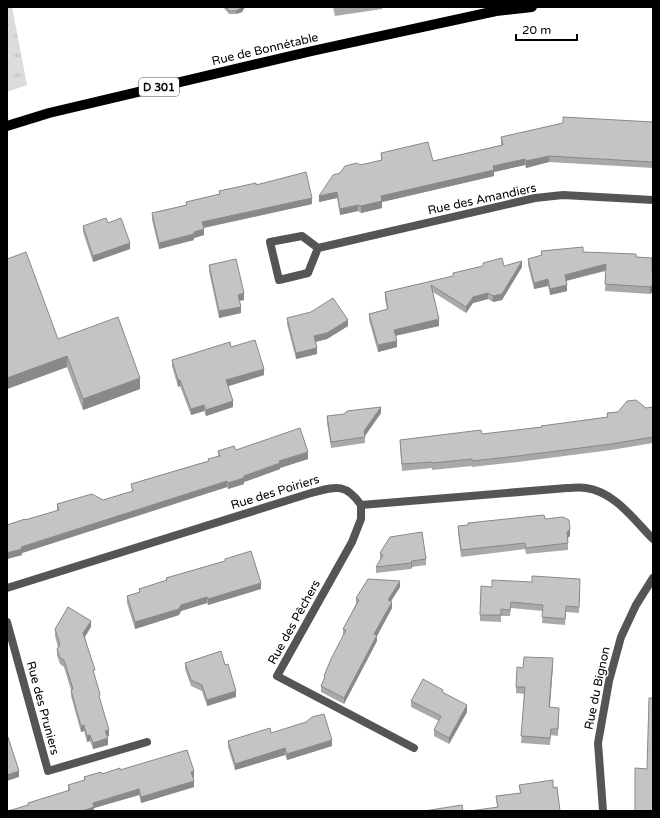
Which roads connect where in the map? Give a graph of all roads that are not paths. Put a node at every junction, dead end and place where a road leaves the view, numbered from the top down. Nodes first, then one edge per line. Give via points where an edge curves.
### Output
1 (532, 7) edge
2 (7, 126) edge
3 (653, 200) edge
4 (318, 248) junction
5 (361, 505) junction
6 (653, 539) edge
7 (653, 578) edge
8 (7, 588) edge
9 (7, 622) edge
10 (147, 742) dead end
11 (414, 748) dead end
12 (603, 811) edge

1 - 2 main road, Rue de Bonnétable / D 301 via 496,11 312,51 49,113
3 - 4 street, Rue des Amandiers via 563,195 535,198
4 - 4 street via 302,236 270,242 279,280 308,273
5 - 6 street via 586,488 612,498
5 - 8 street, Rue des Poiriers via 355,496 344,489 333,488 311,493
5 - 11 street, Rue des Pêchers via 361,518 352,542 277,676
7 - 12 street, Rue du Bignon via 636,605 621,637 609,681 598,743
9 - 10 street, Rue des Pruniers via 48,771

